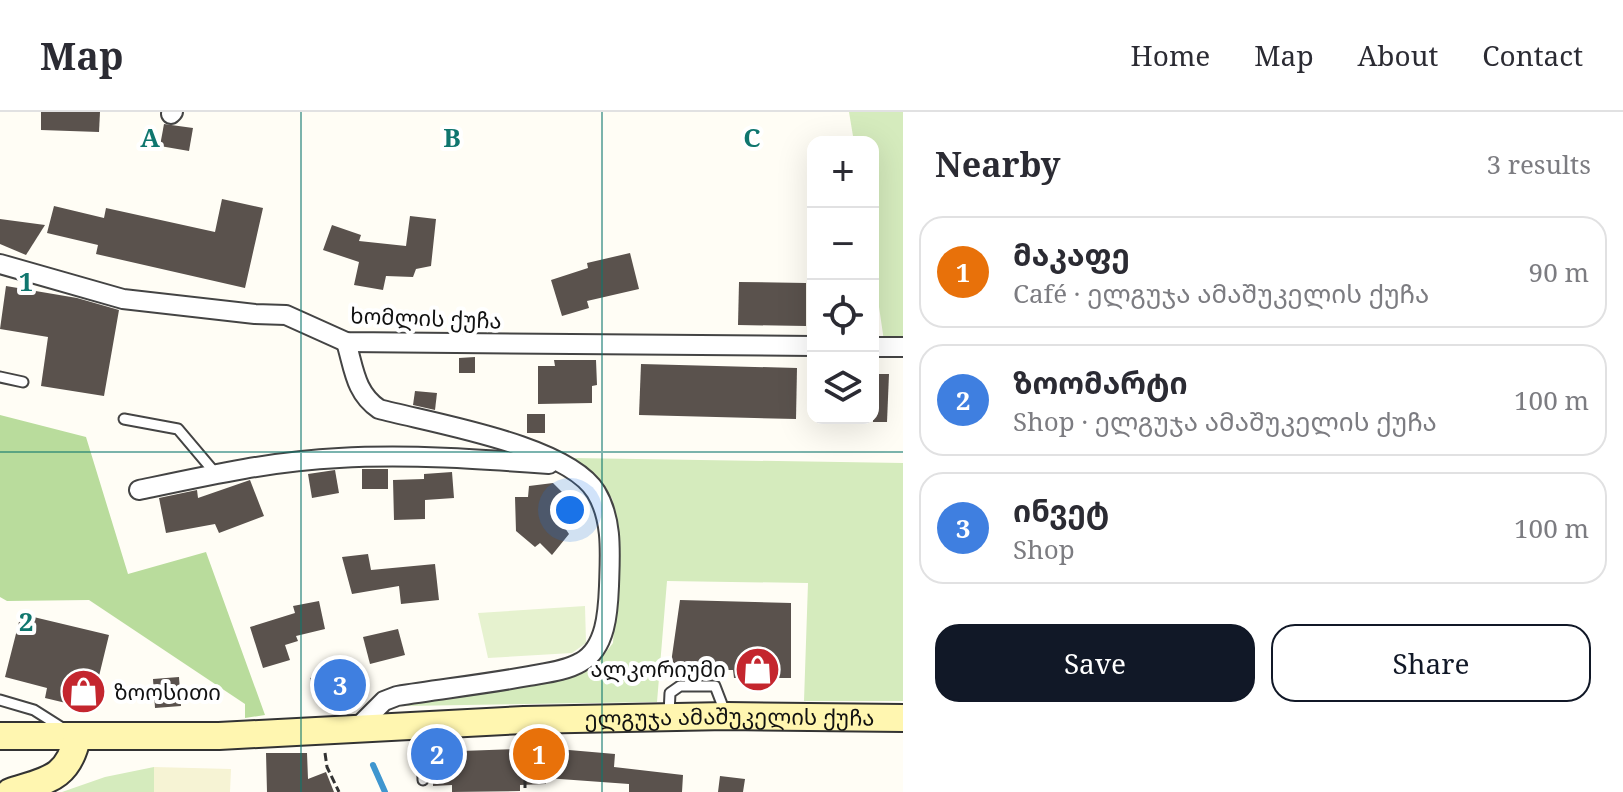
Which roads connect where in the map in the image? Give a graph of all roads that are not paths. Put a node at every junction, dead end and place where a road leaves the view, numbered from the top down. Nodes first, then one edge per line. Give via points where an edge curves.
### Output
1 (1, 267) edge
2 (346, 342) junction
3 (807, 346) edge
4 (879, 347) edge
5 (903, 347) edge
6 (0, 377) edge
7 (23, 382) dead end
8 (124, 419) dead end
9 (564, 465) junction
10 (216, 474) junction
11 (139, 490) dead end
12 (0, 700) edge
13 (903, 718) edge
14 (422, 725) junction
15 (358, 727) junction
16 (0, 736) edge
17 (77, 738) junction
18 (423, 780) dead end
19 (10, 792) edge

1 - 2 street, ხომლის ქუჩა via 123,299 286,315
2 - 3 street, ხომლის ქუჩა
2 - 9 street via 356,384 367,402 379,409 509,440
4 - 5 street
6 - 7 lane
8 - 10 lane via 178,429
9 - 10 street via 435,457 337,458
9 - 15 street via 595,490 610,536 609,600 597,647 579,664 553,671 397,696 384,701
10 - 11 street
12 - 17 lane via 34,710
13 - 14 main road, ელგუჯა ამაშუკელის ქუჩა via 727,716
14 - 15 main road, ელგუჯა ამაშუკელის ქუჩა
14 - 18 lane
15 - 17 main road, ელგუჯა ამაშუკელის ქუჩა
16 - 17 main road, ელგუჯა ამაშუკელის ქუჩა
17 - 19 main road via 63,771

